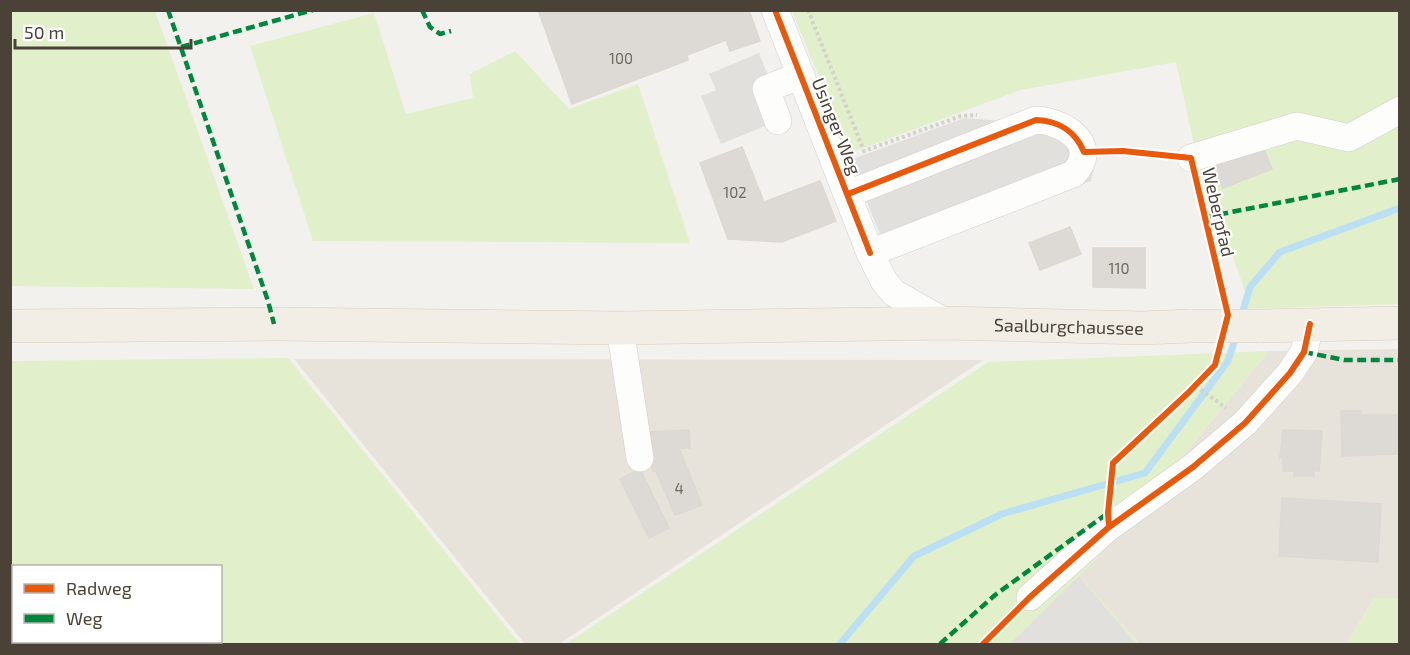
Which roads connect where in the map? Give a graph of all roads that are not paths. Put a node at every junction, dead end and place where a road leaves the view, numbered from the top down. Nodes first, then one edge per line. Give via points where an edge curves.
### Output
1 (775, 10) edge
2 (801, 75) junction
3 (1400, 110) edge
4 (778, 121) dead end
5 (1191, 158) road end
6 (848, 194) junction
7 (870, 253) junction
8 (947, 323) junction
9 (1400, 323) edge
10 (1310, 324) junction
11 (10, 326) edge
12 (620, 328) junction
13 (640, 458) dead end
14 (1030, 597) dead end

1 - 2 street, Usinger Weg
2 - 4 street via 766,89
2 - 6 street, Usinger Weg
3 - 5 street via 1348,138 1297,126
6 - 7 street, Usinger Weg
6 - 7 street via 1036,120 1062,125 1090,153 1074,174
7 - 8 street, Usinger Weg via 894,293
8 - 10 main road, Saalburgchaussee, bridge via 1142,328
8 - 12 main road, Saalburgchaussee
9 - 10 main road
10 - 14 street via 1304,352 1245,423 1193,467 1109,527
11 - 12 main road, Saalburgchaussee
12 - 13 street

